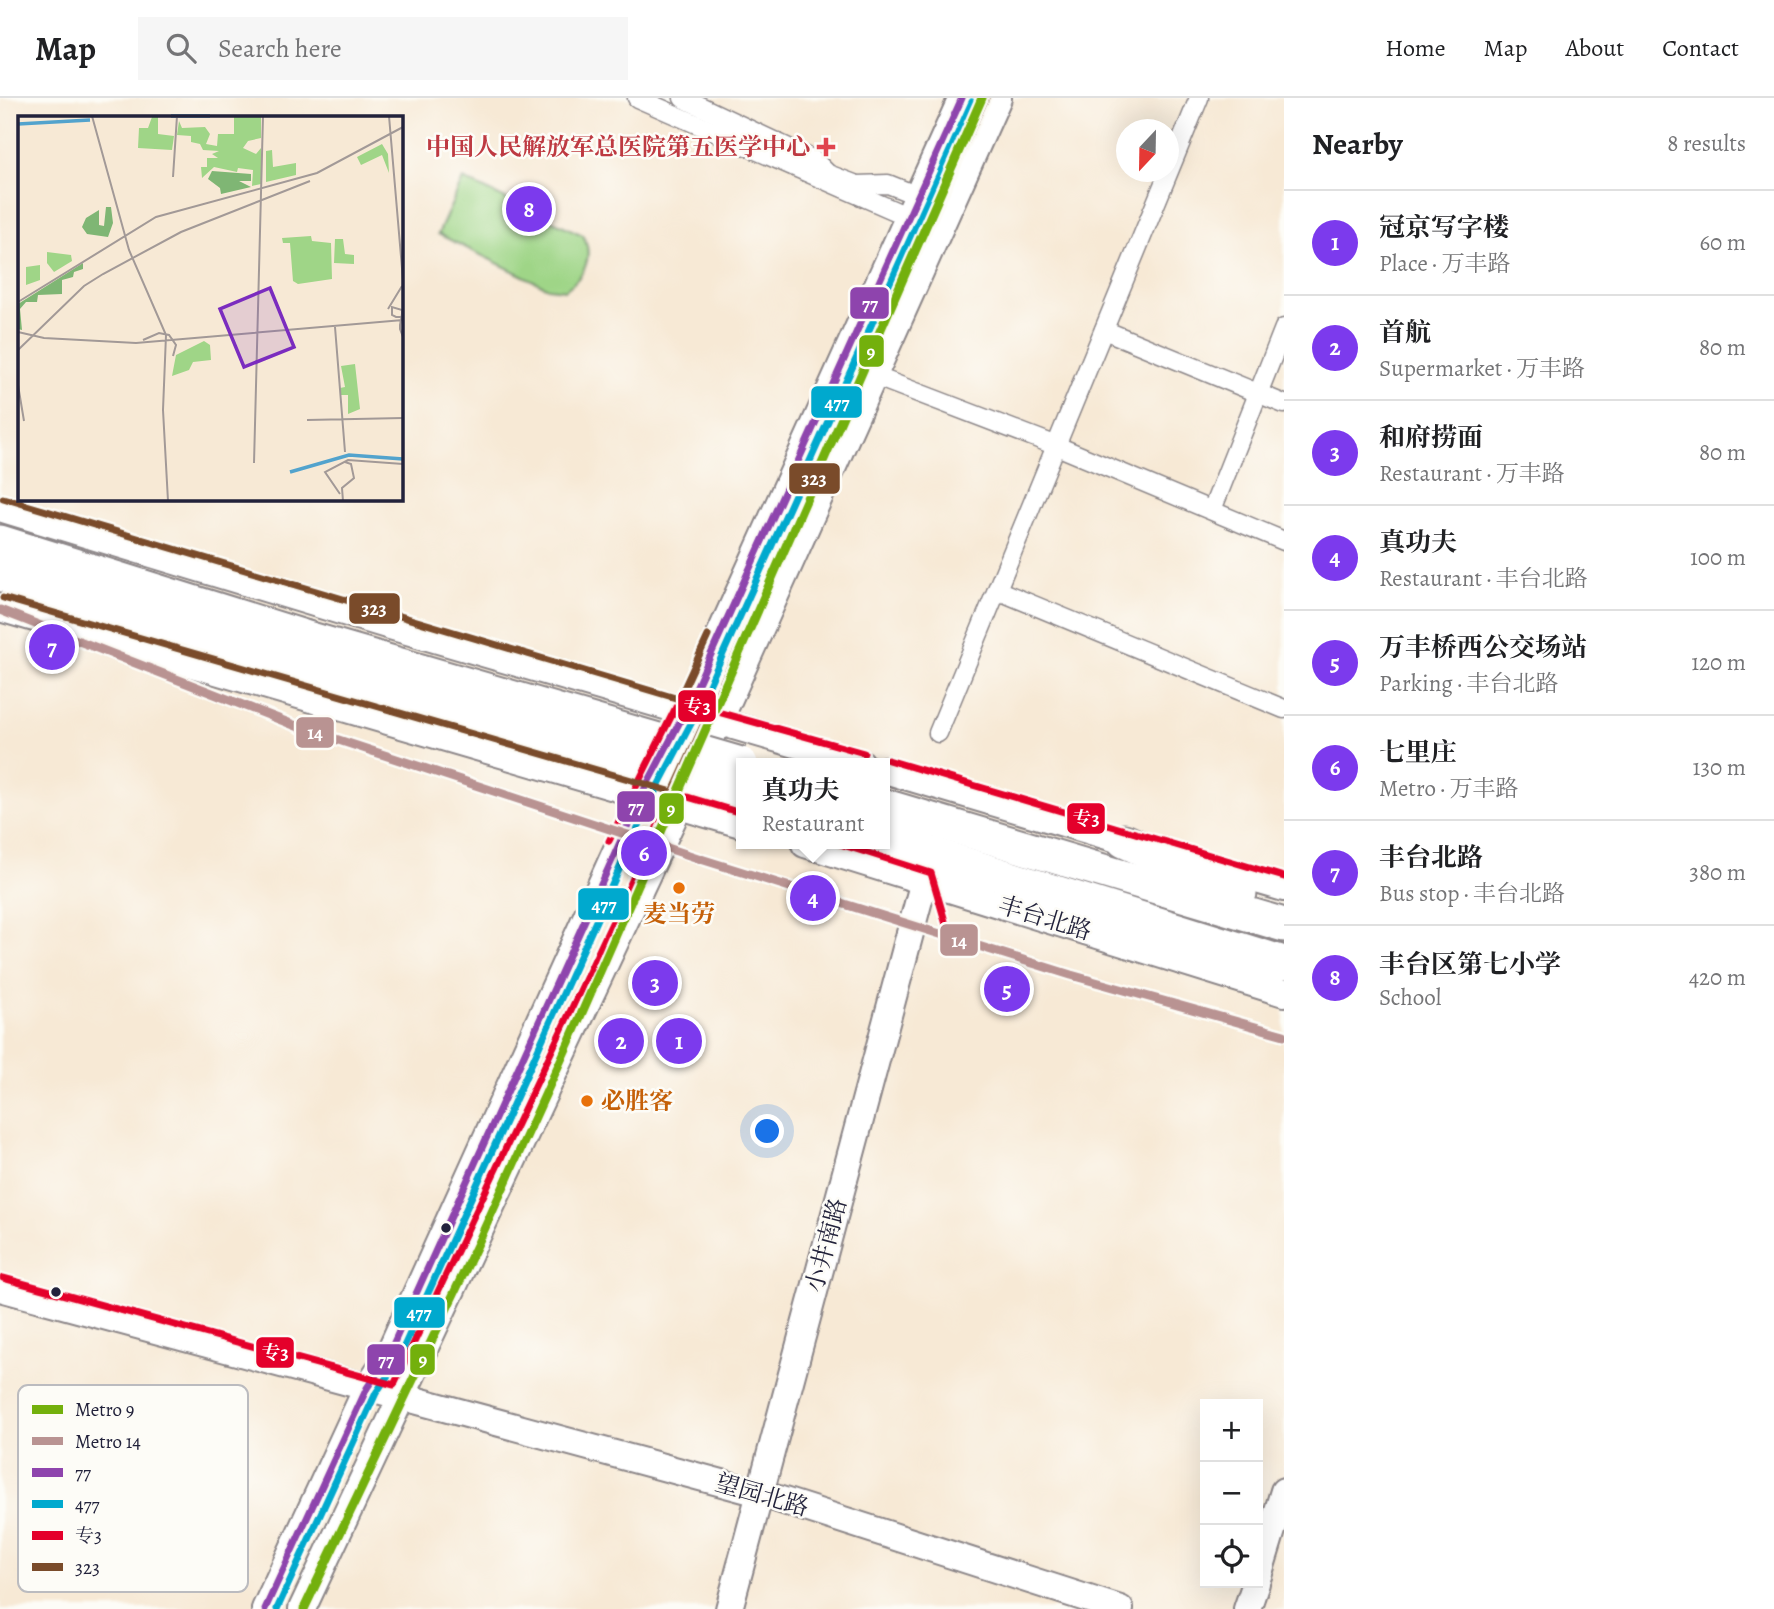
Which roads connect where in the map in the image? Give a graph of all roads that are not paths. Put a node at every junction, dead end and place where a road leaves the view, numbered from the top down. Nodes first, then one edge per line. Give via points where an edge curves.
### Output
1 (637, 98) edge
2 (683, 98) edge
3 (962, 98) edge
4 (998, 98) edge
5 (1199, 98) edge
6 (913, 207) junction
7 (1284, 328) edge
8 (1104, 330) junction
9 (873, 376) junction
10 (1259, 393) junction
11 (1284, 404) edge
12 (1057, 446) junction
13 (0, 508) edge
14 (1212, 510) junction
15 (1284, 541) edge
16 (0, 542) edge
17 (0, 574) edge
18 (997, 590) junction
19 (0, 608) edge
20 (299, 651) junction
21 (1284, 709) edge
22 (685, 712) junction
23 (719, 721) junction
24 (938, 733) dead end
25 (844, 758) edge
26 (736, 763) edge
27 (890, 773) edge
28 (736, 795) edge
29 (641, 796) junction
30 (679, 805) junction
31 (890, 808) edge
32 (736, 822) edge
33 (890, 840) edge
34 (1124, 841) junction
35 (828, 849) edge
36 (1002, 857) junction
37 (924, 881) junction
38 (1284, 888) edge
39 (1284, 912) edge
40 (1284, 925) edge
41 (1284, 963) edge
42 (1284, 993) edge
43 (0, 1288) edge
44 (367, 1388) junction
45 (400, 1396) junction
46 (1284, 1491) edge
47 (759, 1493) junction
48 (1263, 1560) edge
49 (1254, 1588) edge
50 (265, 1609) edge
51 (302, 1609) edge
52 (729, 1609) edge
53 (1120, 1609) edge
54 (1247, 1609) edge

1 - 6 street
2 - 6 street via 814,160 828,174 857,185 888,184
3 - 6 street
4 - 9 street
5 - 8 street
6 - 22 street
7 - 10 street
8 - 10 street
8 - 12 street
9 - 12 street
9 - 23 street
10 - 11 street
10 - 14 street
12 - 14 street
12 - 18 street
13 - 22 street
14 - 15 street
16 - 20 highway
17 - 20 highway
18 - 21 street
18 - 24 street
19 - 29 street
20 - 26 highway, bridge
20 - 28 highway, bridge
22 - 23 street
22 - 29 street
23 - 25 street
23 - 30 street
27 - 34 street
29 - 30 street
29 - 44 street via 392,1346
30 - 32 street
30 - 45 street
31 - 36 highway, 丰台北路
33 - 36 highway, 丰台北路
34 - 38 street
34 - 39 highway
35 - 37 street, 丰台北路
36 - 40 highway, 丰台北路
36 - 41 highway, 丰台北路
37 - 42 street, 丰台北路
37 - 47 street, 小井南路
43 - 44 street, 望园北路
44 - 45 street, 望园北路
44 - 50 street
45 - 47 street, 望园北路
45 - 51 street
46 - 48 street
47 - 52 street, 小井南路
47 - 53 street, 望园北路
49 - 54 street

